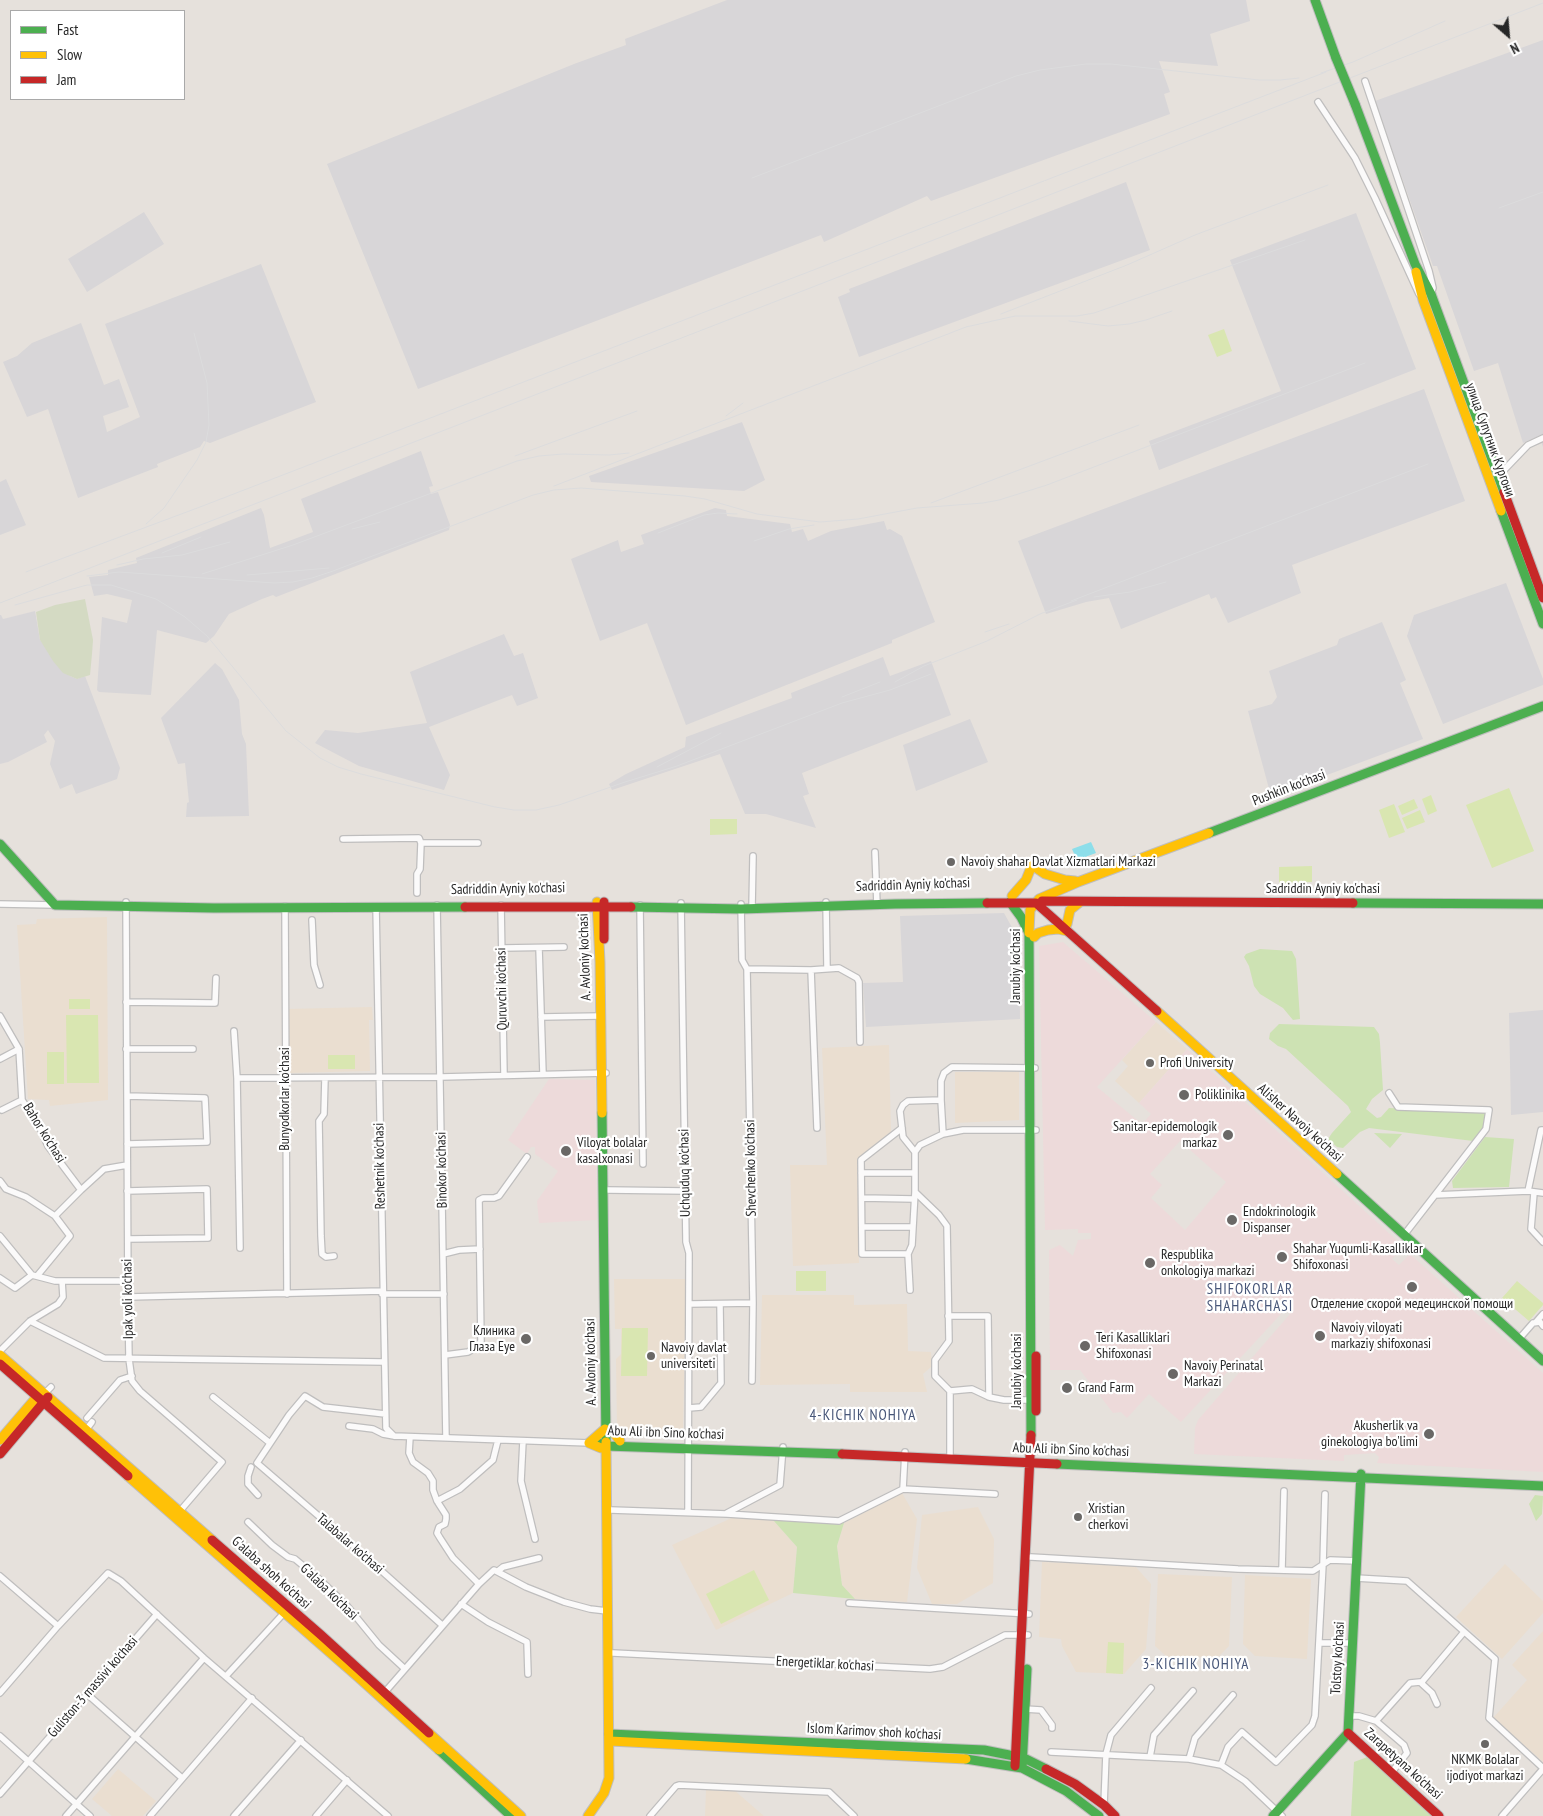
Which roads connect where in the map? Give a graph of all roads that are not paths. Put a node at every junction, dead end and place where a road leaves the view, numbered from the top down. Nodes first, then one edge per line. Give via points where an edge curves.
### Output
1 (1315, 0) edge
2 (1365, 81) dead end
3 (1318, 102) dead end
4 (1415, 264) junction
5 (1431, 294) junction
6 (1423, 300) junction
7 (1543, 438) edge
8 (1492, 475) junction
9 (1543, 598) edge
10 (1543, 624) edge
11 (1543, 706) edge
12 (0, 838) edge
13 (343, 839) dead end
14 (421, 843) junction
15 (478, 843) dead end
16 (0, 844) edge
17 (875, 852) dead end
18 (752, 856) dead end
19 (1078, 882) junction
20 (417, 893) dead end
21 (1011, 899) junction
22 (56, 902) junction
23 (1042, 902) junction
24 (1081, 902) junction
25 (877, 903) junction
26 (0, 904) edge
27 (126, 904) junction
28 (600, 904) junction
29 (826, 904) junction
30 (1543, 904) edge
31 (376, 905) junction
32 (437, 905) junction
33 (501, 905) junction
34 (640, 905) junction
35 (285, 906) junction
36 (682, 906) junction
37 (741, 906) junction
38 (752, 906) junction
39 (580, 907) junction
40 (622, 907) junction
41 (312, 920) dead end
42 (601, 924) junction
43 (1068, 928) junction
44 (1032, 936) junction
45 (564, 947) dead end
46 (502, 948) junction
47 (539, 948) junction
48 (827, 968) junction
49 (747, 969) junction
50 (811, 970) junction
51 (216, 978) dead end
52 (320, 985) dead end
53 (126, 1002) junction
54 (0, 1016) edge
55 (600, 1016) junction
56 (542, 1017) junction
57 (234, 1030) dead end
58 (860, 1042) dead end
59 (193, 1049) dead end
60 (18, 1050) junction
61 (126, 1050) junction
62 (0, 1059) edge
63 (1032, 1068) junction
64 (604, 1073) junction
65 (543, 1074) junction
66 (504, 1075) junction
67 (379, 1077) junction
68 (441, 1077) junction
69 (237, 1078) junction
70 (284, 1078) junction
71 (325, 1078) junction
72 (1389, 1093) dead end
73 (127, 1096) junction
74 (22, 1100) junction
75 (941, 1100) junction
76 (2, 1110) dead end
77 (817, 1128) dead end
78 (902, 1128) junction
79 (1033, 1130) junction
80 (1543, 1130) edge
81 (943, 1134) junction
82 (127, 1144) junction
83 (915, 1152) junction
84 (527, 1156) dead end
85 (643, 1164) dead end
86 (127, 1165) junction
87 (861, 1173) junction
88 (915, 1173) junction
89 (0, 1181) edge
90 (81, 1190) junction
91 (608, 1190) junction
92 (128, 1191) junction
93 (686, 1192) junction
94 (1531, 1192) junction
95 (1543, 1194) edge
96 (1435, 1195) junction
97 (915, 1196) junction
98 (862, 1198) junction
99 (55, 1216) junction
100 (862, 1226) junction
101 (913, 1227) junction
102 (1406, 1233) junction
103 (0, 1236) edge
104 (128, 1239) junction
105 (1543, 1242) edge
106 (240, 1248) dead end
107 (480, 1249) junction
108 (443, 1254) junction
109 (908, 1254) junction
110 (334, 1256) dead end
111 (35, 1276) junction
112 (0, 1278) edge
113 (62, 1281) junction
114 (128, 1281) junction
115 (910, 1290) dead end
116 (382, 1293) junction
117 (287, 1294) junction
118 (444, 1294) junction
119 (128, 1297) junction
120 (753, 1303) junction
121 (690, 1304) junction
122 (720, 1304) junction
123 (1543, 1314) edge
124 (948, 1316) junction
125 (30, 1321) junction
126 (1536, 1322) junction
127 (1543, 1326) edge
128 (1520, 1337) junction
129 (0, 1351) edge
130 (1543, 1353) edge
131 (0, 1354) edge
132 (445, 1355) junction
133 (129, 1358) junction
134 (1543, 1360) edge
135 (384, 1362) junction
136 (0, 1364) edge
137 (132, 1378) junction
138 (752, 1381) dead end
139 (51, 1387) dead end
140 (950, 1391) junction
141 (43, 1397) junction
142 (213, 1397) dead end
143 (989, 1397) junction
144 (1033, 1400) junction
145 (690, 1408) junction
146 (385, 1414) junction
147 (88, 1424) junction
148 (349, 1426) dead end
149 (608, 1429) junction
150 (10, 1435) junction
151 (394, 1436) junction
152 (410, 1436) junction
153 (446, 1438) junction
154 (0, 1440) edge
155 (498, 1440) junction
156 (523, 1441) junction
157 (270, 1443) junction
158 (688, 1445) junction
159 (608, 1446) junction
160 (783, 1449) junction
161 (0, 1454) edge
162 (950, 1454) junction
163 (905, 1455) junction
164 (1034, 1461) junction
165 (254, 1465) junction
166 (1361, 1476) junction
167 (1543, 1480) edge
168 (1543, 1486) edge
169 (903, 1489) junction
170 (1284, 1491) dead end
171 (995, 1494) dead end
172 (1325, 1494) dead end
173 (258, 1495) dead end
174 (437, 1501) junction
175 (611, 1510) junction
176 (180, 1511) junction
177 (688, 1512) junction
178 (727, 1514) junction
179 (248, 1522) dead end
180 (535, 1538) dead end
181 (1031, 1557) junction
182 (539, 1558) dead end
183 (1357, 1561) junction
184 (1323, 1564) junction
185 (1282, 1570) junction
186 (498, 1571) junction
187 (0, 1576) edge
188 (1356, 1578) junction
189 (479, 1584) junction
190 (849, 1603) dead end
191 (461, 1604) junction
192 (607, 1611) junction
193 (284, 1612) junction
194 (157, 1614) junction
195 (1029, 1614) junction
196 (442, 1625) junction
197 (58, 1626) junction
198 (1464, 1632) junction
199 (1026, 1635) junction
200 (1319, 1642) junction
201 (1352, 1643) junction
202 (613, 1653) junction
203 (204, 1658) junction
204 (405, 1669) junction
205 (528, 1674) dead end
206 (226, 1676) junction
207 (1420, 1682) junction
208 (1151, 1688) dead end
209 (1193, 1691) dead end
210 (384, 1692) junction
211 (0, 1693) edge
212 (86, 1694) junction
213 (1234, 1695) dead end
214 (252, 1698) junction
215 (1437, 1704) dead end
216 (1025, 1709) junction
217 (1348, 1716) junction
218 (1376, 1721) junction
219 (1052, 1728) dead end
220 (1348, 1733) junction
221 (0, 1736) edge
222 (135, 1737) junction
223 (612, 1738) junction
224 (301, 1740) junction
225 (1051, 1752) dead end
226 (1106, 1754) junction
227 (1020, 1757) junction
228 (1150, 1757) junction
229 (1189, 1759) junction
230 (28, 1761) junction
231 (1221, 1765) junction
232 (1018, 1767) junction
233 (1543, 1769) edge
234 (1392, 1772) junction
235 (182, 1778) junction
236 (347, 1780) junction
237 (0, 1794) edge
238 (77, 1804) junction
239 (1104, 1806) junction
240 (1277, 1814) edge
241 (66, 1816) edge
242 (90, 1816) edge
243 (150, 1816) edge
244 (234, 1816) edge
245 (316, 1816) edge
246 (388, 1816) edge
247 (511, 1816) edge
248 (521, 1816) edge
249 (588, 1816) edge
250 (595, 1816) edge
251 (650, 1816) edge
252 (854, 1816) edge
253 (1099, 1816) edge
254 (1115, 1816) edge
255 (1439, 1816) edge
256 (1502, 1816) edge

1 - 4 main road, bridge
2 - 5 street via 1429,270
3 - 6 street via 1355,158
4 - 5 main road
4 - 6 main road, улица Супутник Кургони
5 - 8 main road
6 - 8 main road, улица Супутник Кургони
7 - 8 street via 1528,445 1505,469
8 - 9 main road
8 - 10 main road, улица Супутник Кургони
11 - 19 main road, Pushkin ko'chasi
12 - 22 main road
13 - 14 street via 419,838
14 - 15 street
14 - 20 street
16 - 22 main road
17 - 25 street
18 - 38 street
19 - 21 main road via 1045,874 1032,865 1030,874
19 - 23 main road, Pushkin ko'chasi
21 - 23 main road, Sadriddin Ayniy ko'chasi
21 - 25 main road, Sadriddin Ayniy ko'chasi
21 - 44 main road
22 - 26 street
22 - 27 main road, Sadriddin Ayniy ko'chasi
23 - 24 main road, Sadriddin Ayniy ko'chasi
23 - 43 main road, Alisher Navoiy ko'chasi
23 - 44 main road, Janubiy ko'chasi via 1034,919
24 - 30 main road, Sadriddin Ayniy ko'chasi
24 - 43 main road via 1070,910
25 - 29 main road, Sadriddin Ayniy ko'chasi
27 - 35 main road, Sadriddin Ayniy ko'chasi
27 - 53 street, Ipak yoli ko'chasi
28 - 33 main road, Sadriddin Ayniy ko'chasi
28 - 34 main road, Sadriddin Ayniy ko'chasi
28 - 39 main road, Sadriddin Ayniy ko'chasi
28 - 40 main road, Sadriddin Ayniy ko'chasi
28 - 42 main road, A. Avloniy ko'chasi
29 - 38 main road, Sadriddin Ayniy ko'chasi
29 - 48 street
31 - 32 main road, Sadriddin Ayniy ko'chasi
31 - 35 main road, Sadriddin Ayniy ko'chasi
31 - 67 street, Reshetnik ko'chasi
32 - 33 main road, Sadriddin Ayniy ko'chasi
32 - 68 street, Binokor ko'chasi
33 - 39 main road, Sadriddin Ayniy ko'chasi
33 - 46 street, Quruvchi ko'chasi
34 - 36 main road, Sadriddin Ayniy ko'chasi
34 - 40 main road, Sadriddin Ayniy ko'chasi
34 - 85 street
35 - 70 street, Bunyodkorlar ko'chasi
36 - 37 main road, Sadriddin Ayniy ko'chasi
36 - 93 street, Uchquduq ko'chasi
37 - 38 main road, Sadriddin Ayniy ko'chasi
37 - 49 street, Shevchenko ko'chasi via 742,960
39 - 42 main road
40 - 42 main road
41 - 52 street via 314,964
42 - 55 main road, A. Avloniy ko'chasi
42 - 64 main road, A. Avloniy ko'chasi
43 - 44 main road
43 - 102 main road, Alisher Navoiy ko'chasi
44 - 63 main road, Janubiy ko'chasi
45 - 47 street
46 - 47 street
46 - 66 street, Quruvchi ko'chasi
47 - 56 street
48 - 50 street
48 - 58 street via 839,968 859,982
49 - 50 street
49 - 120 street, Shevchenko ko'chasi
50 - 77 street
51 - 53 street via 215,1003
53 - 61 street, Ipak yoli ko'chasi
54 - 60 street, Bahor ko'chasi
55 - 56 street
55 - 64 main road, A. Avloniy ko'chasi
56 - 65 street
57 - 69 street
59 - 61 street
60 - 62 street
60 - 74 street, Bahor ko'chasi
61 - 73 street, Ipak yoli ko'chasi
63 - 75 street via 952,1067 944,1073
63 - 79 main road, Janubiy ko'chasi
64 - 65 street
64 - 91 main road, A. Avloniy ko'chasi
64 - 149 main road, A. Avloniy ko'chasi
65 - 66 street
66 - 68 street
67 - 68 street
67 - 71 street
67 - 116 street, Reshetnik ko'chasi
68 - 108 street, Binokor ko'chasi
69 - 70 street
69 - 106 street
70 - 71 street
70 - 117 street, Bunyodkorlar ko'chasi
71 - 110 street via 324,1114 319,1120 321,1236 322,1254
72 - 96 street via 1398,1108 1490,1110 1486,1129
73 - 82 street, Ipak yoli ko'chasi
73 - 82 street via 205,1098 207,1142
74 - 76 street
74 - 90 street, Bahor ko'chasi via 48,1146
75 - 78 street via 908,1101 900,1112
75 - 81 street
78 - 83 street via 902,1136
78 - 87 street via 861,1160
79 - 81 street via 963,1130
79 - 144 main road, Janubiy ko'chasi
80 - 94 street
81 - 83 street via 920,1145
82 - 86 street, Ipak yoli ko'chasi
83 - 88 street
84 - 107 street via 499,1196 479,1200
86 - 90 street via 104,1169
86 - 92 street, Ipak yoli ko'chasi
87 - 88 street
87 - 98 street
88 - 97 street
89 - 99 street via 6,1189 26,1197
90 - 99 street
91 - 93 street
91 - 149 main road, A. Avloniy ko'chasi
92 - 104 street, Ipak yoli ko'chasi
92 - 104 street, Ipak yoli ko'chasi via 208,1188 208,1238
93 - 121 street, Uchquduq ko'chasi
94 - 95 street
94 - 96 street
94 - 105 street via 1531,1229
96 - 102 street
97 - 98 street
97 - 101 street
97 - 124 street via 948,1226
98 - 100 street
99 - 111 street via 70,1236
100 - 101 street
100 - 109 street via 862,1254
101 - 109 street
102 - 128 main road, Alisher Navoiy ko'chasi
103 - 111 street
104 - 114 street, Ipak yoli ko'chasi
107 - 108 street
107 - 132 street via 480,1341 468,1352
108 - 118 street, Binokor ko'chasi
109 - 115 street
111 - 112 street via 15,1288
111 - 113 street
113 - 114 street
113 - 125 street via 63,1297 58,1304
114 - 119 street, Ipak yoli ko'chasi
116 - 117 street
116 - 118 street
116 - 135 street, Reshetnik ko'chasi
117 - 119 street
118 - 132 street, Binokor ko'chasi
119 - 133 street, Ipak yoli ko'chasi
120 - 122 street
120 - 138 street, Shevchenko ko'chasi
121 - 122 street
121 - 145 street, Uchquduq ko'chasi
122 - 145 street via 721,1382 701,1407
123 - 126 street
124 - 140 street via 949,1341 935,1360 935,1376
124 - 143 street via 988,1316
125 - 129 street
125 - 133 street via 104,1358
126 - 127 street
126 - 128 street
128 - 130 main road, Alisher Navoiy ko'chasi
128 - 134 main road, Alisher Navoiy ko'chasi
131 - 141 main road, G'alaba shoh ko'chasi
132 - 153 street, Binokor ko'chasi
133 - 135 street
133 - 137 street, Ipak yoli ko'chasi
135 - 146 street, Reshetnik ko'chasi
136 - 141 main road, G'alaba shoh ko'chasi
137 - 147 street via 120,1380
137 - 176 street via 140,1391 222,1462
139 - 141 street
140 - 143 street via 972,1389
140 - 162 street
141 - 147 main road, G'alaba shoh ko'chasi
141 - 150 main road
141 - 193 main road, G'alaba shoh ko'chasi
142 - 157 street
143 - 144 street
144 - 164 main road, Janubiy ko'chasi
145 - 158 street, Uchquduq ko'chasi
146 - 151 street, Reshetnik ko'chasi via 386,1428
146 - 157 street via 323,1407 305,1396
147 - 176 main road, G'alaba shoh ko'chasi
148 - 151 street, Abu Ali ibn Sino ko'chasi
149 - 159 main road, A. Avloniy ko'chasi
149 - 159 main road
149 - 159 main road via 615,1436
150 - 154 main road
150 - 161 main road
151 - 152 street, Abu Ali ibn Sino ko'chasi
152 - 153 street, Abu Ali ibn Sino ko'chasi
152 - 174 street via 409,1453 433,1481
153 - 155 street, Abu Ali ibn Sino ko'chasi
155 - 156 street, Abu Ali ibn Sino ko'chasi
155 - 174 street via 493,1460 460,1489
156 - 159 street, Abu Ali ibn Sino ko'chasi
156 - 180 street via 521,1481
157 - 165 street
158 - 159 main road, Abu Ali ibn Sino ko'chasi
158 - 160 main road, Abu Ali ibn Sino ko'chasi
158 - 177 street, Uchquduq ko'chasi
159 - 175 main road, A. Avloniy ko'chasi
159 - 192 main road, A. Avloniy ko'chasi
160 - 163 main road, Abu Ali ibn Sino ko'chasi
160 - 178 street via 780,1485
162 - 163 main road, Abu Ali ibn Sino ko'chasi
162 - 164 main road, Abu Ali ibn Sino ko'chasi
163 - 164 main road, Abu Ali ibn Sino ko'chasi
163 - 169 street
164 - 166 main road, Abu Ali ibn Sino ko'chasi
164 - 181 main road, Janubiy ko'chasi
164 - 199 main road, Janubiy ko'chasi
165 - 173 street via 248,1484
165 - 196 street, Talabalar ko'chasi
166 - 167 main road, Abu Ali ibn Sino ko'chasi
166 - 168 main road, Abu Ali ibn Sino ko'chasi
166 - 183 main road, Tolstoy ko'chasi
169 - 171 street
169 - 178 street via 839,1521
170 - 185 street
172 - 184 street
174 - 189 street via 446,1519 437,1533 453,1558
175 - 177 street
175 - 202 main road, A. Avloniy ko'chasi
176 - 210 main road, G'alaba shoh ko'chasi via 323,1631
177 - 178 street
179 - 204 street, G'alaba ko'chasi via 272,1545 319,1579
181 - 185 street
181 - 195 main road, Janubiy ko'chasi
182 - 186 street via 504,1566
183 - 184 street via 1330,1560
183 - 188 main road, Tolstoy ko'chasi
184 - 185 street via 1313,1571
184 - 200 street
186 - 189 street via 490,1572
186 - 192 street via 526,1587 564,1602
187 - 197 street
188 - 198 street via 1407,1581
188 - 201 main road, Tolstoy ko'chasi
189 - 191 street
190 - 195 street
191 - 196 street
191 - 205 street via 527,1642
192 - 223 main road, A. Avloniy ko'chasi
193 - 206 street
193 - 247 main road, G'alaba shoh ko'chasi
194 - 197 street via 108,1573
194 - 203 street
194 - 212 street, Guliston-3 massivi ko'chasi
195 - 199 main road, Janubiy ko'chasi
196 - 204 street
197 - 211 street
198 - 207 street
198 - 233 street via 1495,1659 1489,1718
199 - 202 street, Energetiklar ko'chasi via 1005,1636 943,1667 930,1669
199 - 216 main road, Janubiy ko'chasi
199 - 227 main road, Janubiy ko'chasi
200 - 201 street
200 - 231 street via 1312,1725 1276,1762 1242,1732 1228,1748
201 - 217 main road, Tolstoy ko'chasi
202 - 223 main road, A. Avloniy ko'chasi
203 - 206 street
203 - 222 street
204 - 210 street
206 - 214 street
207 - 215 street via 1432,1693
207 - 218 street via 1410,1683
208 - 226 street via 1111,1735
209 - 228 street via 1154,1735
210 - 248 main road, G'alaba shoh ko'chasi
212 - 222 street
212 - 230 street, Guliston-3 massivi ko'chasi
213 - 229 street via 1195,1738
214 - 224 street
214 - 235 street
216 - 219 street via 1041,1710
216 - 227 main road, Janubiy ko'chasi
217 - 218 street
217 - 220 main road, Tolstoy ko'chasi
218 - 234 street via 1404,1745 1407,1753
220 - 234 main road, Zarapetyana ko'chasi
220 - 240 main road
221 - 230 street
222 - 235 street
222 - 238 street
223 - 227 main road, Islom Karimov shoh ko'chasi via 984,1750
223 - 232 main road, Islom Karimov shoh ko'chasi via 965,1759
223 - 249 main road, A. Avloniy ko'chasi via 607,1785
223 - 250 main road, A. Avloniy ko'chasi via 612,1782 606,1800
224 - 236 street
224 - 244 street
225 - 226 street
226 - 228 street
226 - 239 street
227 - 232 main road, Janubiy ko'chasi
227 - 239 main road, Islom Karimov shoh ko'chasi via 1075,1784
228 - 229 street
229 - 231 street
230 - 237 street, Guliston-3 massivi ko'chasi
230 - 238 street
231 - 240 street via 1245,1781
232 - 253 main road, Islom Karimov shoh ko'chasi via 1066,1792
233 - 256 street
234 - 255 main road, Zarapetyana ko'chasi
235 - 243 street
236 - 245 street
236 - 246 street
238 - 241 street
238 - 242 street
239 - 254 main road, Islom Karimov shoh ko'chasi
251 - 252 street via 679,1785 829,1792

